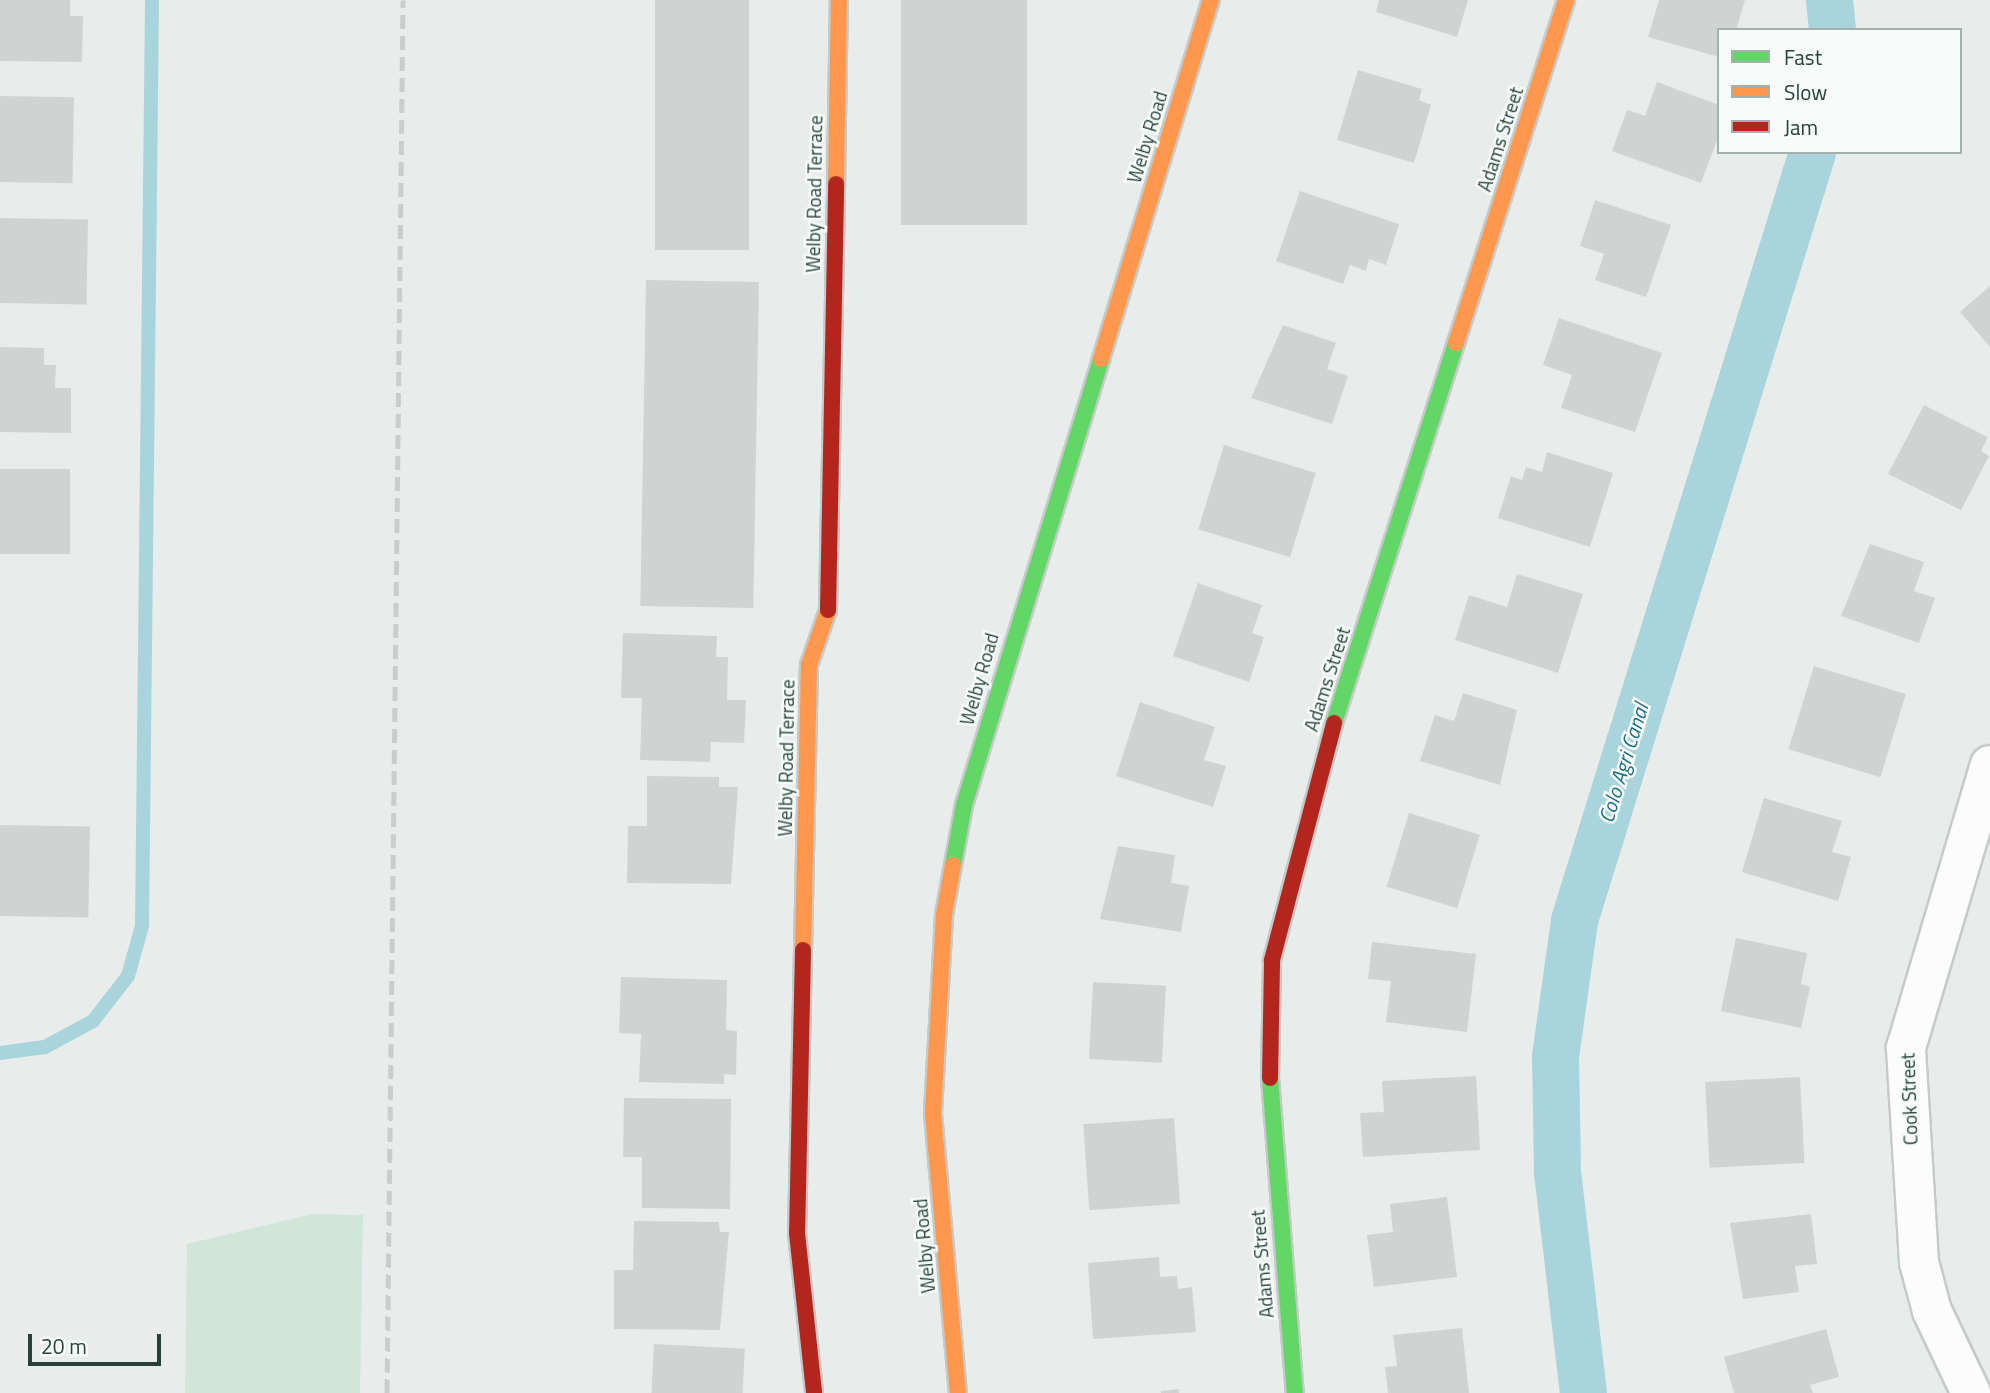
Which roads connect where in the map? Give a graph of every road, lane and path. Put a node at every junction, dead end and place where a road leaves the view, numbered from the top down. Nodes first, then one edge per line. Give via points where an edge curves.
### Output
1 (839, 0) edge
2 (1211, 0) edge
3 (1566, 0) edge
4 (1990, 765) edge
5 (814, 1393) edge
6 (958, 1393) edge
7 (1295, 1393) edge
8 (1971, 1393) edge

1 - 5 street, Welby Road Terrace via 828,615 808,665 797,1233
2 - 6 street, Welby Road via 964,805 944,915 933,1114
3 - 7 street, Adams Street via 1317,778 1272,960 1269,1118
4 - 8 street, Cook Street via 1906,1048 1919,1262 1932,1311

